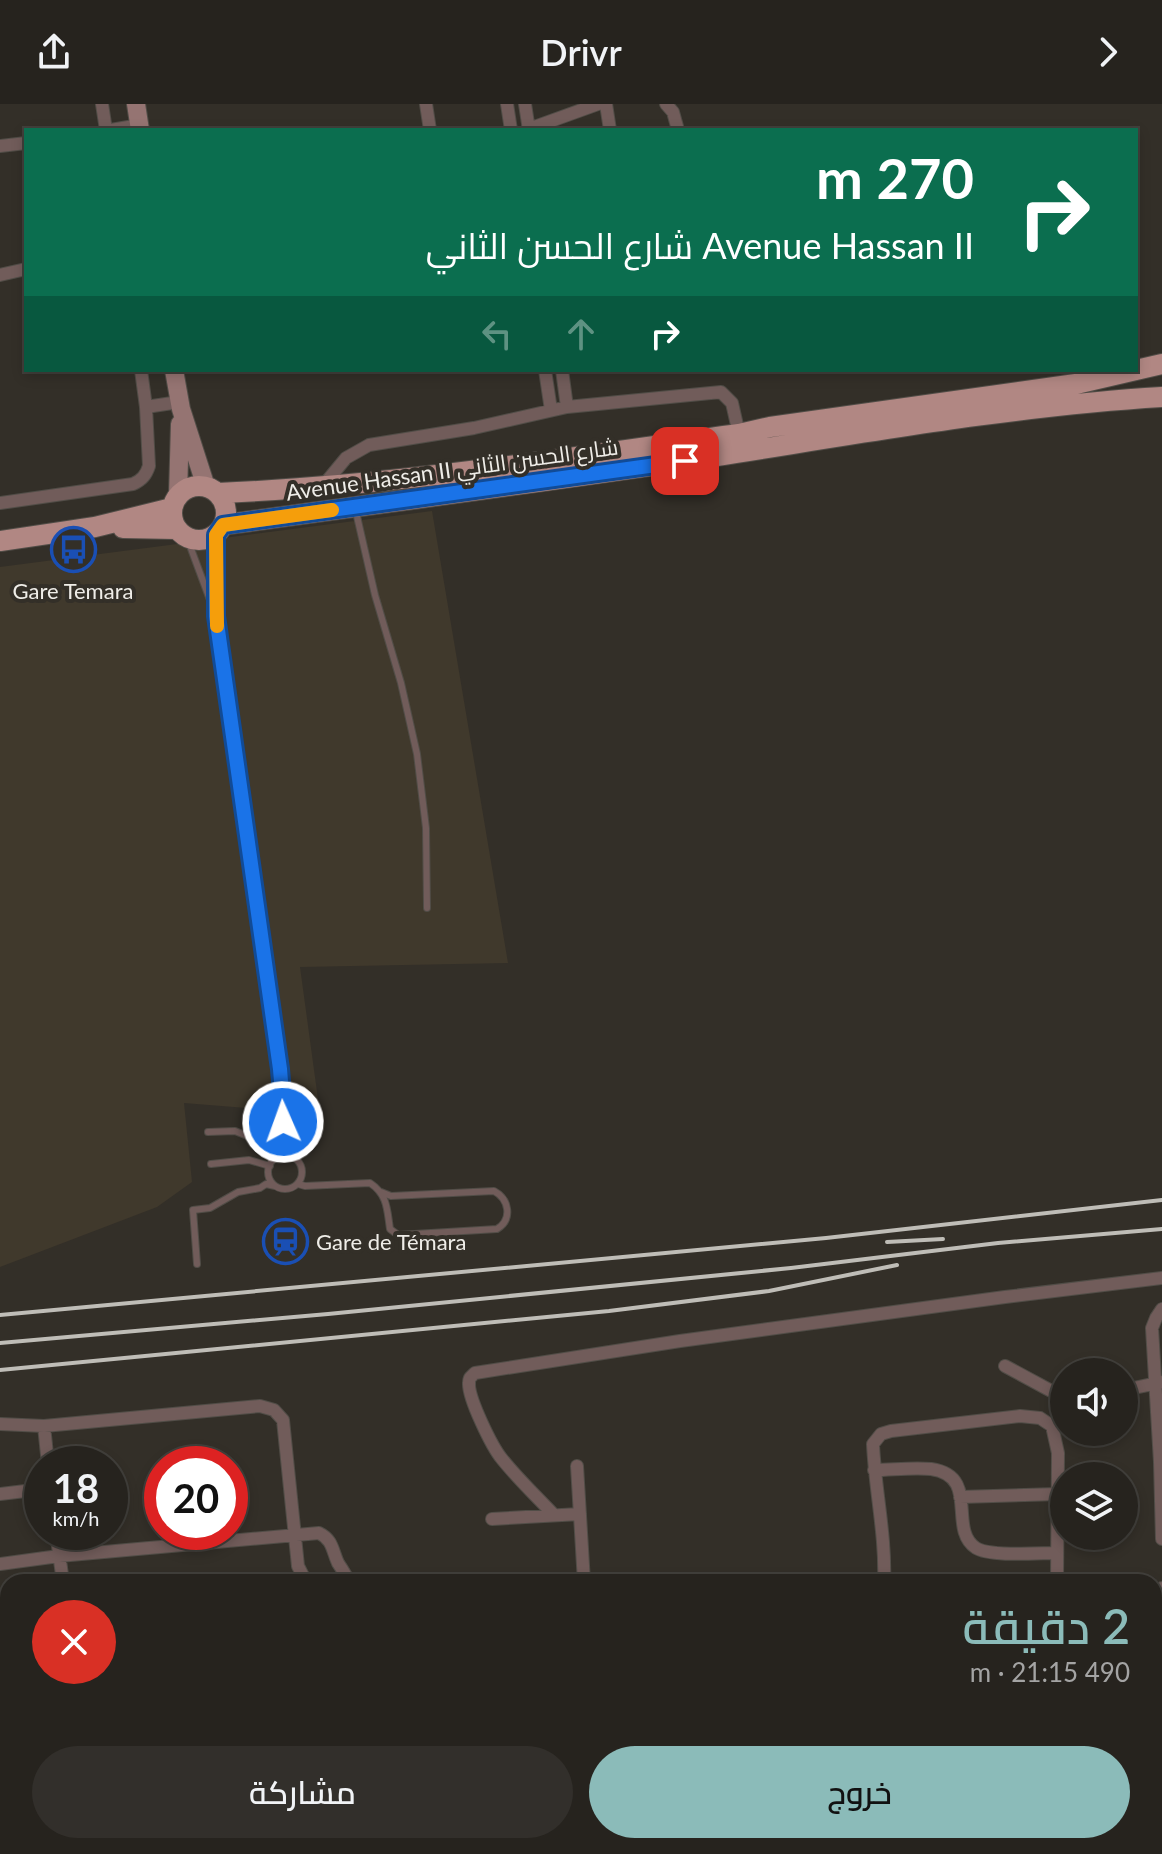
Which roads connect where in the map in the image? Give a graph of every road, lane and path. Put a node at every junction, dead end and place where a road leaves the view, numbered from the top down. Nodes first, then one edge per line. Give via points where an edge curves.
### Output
1 (102, 104) edge
2 (136, 104) edge
3 (426, 104) edge
4 (507, 104) edge
5 (525, 104) edge
6 (598, 104) edge
7 (606, 104) edge
8 (666, 104) edge
9 (140, 127) edge
10 (108, 128) edge
11 (430, 128) edge
12 (511, 128) edge
13 (528, 128) edge
14 (533, 128) edge
15 (610, 128) edge
16 (677, 128) edge
17 (24, 143) edge
18 (0, 146) edge
19 (24, 269) edge
20 (0, 275) edge
21 (1162, 364) edge
22 (1138, 370) edge
23 (141, 372) edge
24 (174, 372) edge
25 (545, 372) edge
26 (562, 372) edge
27 (1127, 372) edge
28 (1162, 397) edge
29 (180, 406) junction
30 (146, 407) junction
31 (567, 407) junction
32 (551, 410) junction
33 (739, 434) junction
34 (322, 487) junction
35 (212, 490) junction
36 (175, 501) junction
37 (0, 503) edge
38 (355, 507) junction
39 (95, 527) junction
40 (220, 530) junction
41 (182, 533) junction
42 (0, 541) edge
43 (216, 616) junction
44 (427, 908) dead end
45 (208, 1132) dead end
46 (282, 1138) junction
47 (284, 1155) junction
48 (211, 1164) dead end
49 (270, 1166) junction
50 (298, 1184) junction
51 (275, 1186) junction
52 (381, 1192) junction
53 (197, 1264) dead end
54 (1162, 1278) edge
55 (1162, 1309) edge
56 (1005, 1366) dead end
57 (1159, 1383) edge
58 (1138, 1387) edge
59 (1050, 1390) edge
60 (0, 1424) edge
61 (44, 1426) junction
62 (46, 1446) edge
63 (1058, 1462) edge
64 (1161, 1462) edge
65 (577, 1466) dead end
66 (874, 1470) junction
67 (24, 1491) edge
68 (0, 1494) edge
69 (1050, 1494) edge
70 (960, 1497) junction
71 (580, 1514) junction
72 (554, 1515) junction
73 (492, 1519) dead end
74 (295, 1535) junction
75 (1162, 1539) edge
76 (58, 1550) edge
77 (1057, 1550) edge
78 (1057, 1553) junction
79 (59, 1556) junction
80 (0, 1564) edge
81 (62, 1574) edge
82 (302, 1574) edge
83 (345, 1574) edge
84 (584, 1574) edge
85 (884, 1574) edge
86 (1057, 1574) edge

1 - 10 street
2 - 9 main road
3 - 11 street
4 - 12 street
5 - 13 street
6 - 14 street
7 - 15 street
8 - 16 street
17 - 18 street
19 - 20 street
21 - 22 main road, Avenue Hassan II شارع الحسن الثاني
23 - 30 street
24 - 29 main road
25 - 32 street
26 - 31 street
27 - 33 main road, Avenue Hassan II شارع الحسن الثاني
28 - 38 main road, Avenue Hassan II شارع الحسن الثاني via 972,417
29 - 30 street
29 - 35 main road
29 - 36 main road
30 - 37 street via 149,466 139,481
31 - 32 street
31 - 33 street via 721,392 732,403
32 - 34 street via 369,445 346,458
33 - 34 main road, Avenue Hassan II شارع الحسن الثاني
34 - 35 main road, Avenue Hassan II شارع الحسن الثاني
35 - 36 main road, Avenue Hassan II شارع الحسن الثاني via 191,487
35 - 40 main road via 226,508
36 - 39 main road, Avenue Hassan II شارع الحسن الثاني
36 - 41 main road via 171,515
38 - 40 main road, Avenue Hassan II شارع الحسن الثاني
38 - 44 lane via 417,754 426,828
39 - 41 main road, Avenue Hassan II شارع الحسن الثاني
39 - 42 main road, Avenue Hassan II شارع الحسن الثاني
40 - 41 main road, Avenue Hassan II شارع الحسن الثاني via 197,540
40 - 43 lane
41 - 43 lane
43 - 46 lane via 280,1069
45 - 46 lane
46 - 47 lane
47 - 49 lane
47 - 50 lane via 299,1162
48 - 49 lane via 249,1160
49 - 51 lane
50 - 51 lane via 291,1189
50 - 52 lane via 365,1182
51 - 53 lane via 238,1192 210,1208 193,1210
52 - 52 lane via 390,1229 398,1235 497,1229 507,1215 507,1203 494,1191 391,1196
54 - 72 street via 475,1373 469,1387 491,1441
55 - 57 street via 1152,1328
56 - 59 street
57 - 58 street
57 - 64 street
60 - 61 street
61 - 62 street
61 - 74 street via 260,1406 274,1410 283,1420
63 - 66 street via 1052,1426 1040,1418 1020,1416 881,1434 873,1444
64 - 75 street
65 - 71 street
66 - 70 street via 947,1473 959,1486
66 - 85 street
67 - 68 street
69 - 70 street
70 - 78 street via 966,1536 977,1548
71 - 72 street
71 - 84 street
72 - 73 street
74 - 79 street
74 - 82 street
74 - 83 street via 326,1536
76 - 79 street
77 - 78 street
78 - 86 street
79 - 80 street
79 - 81 street

